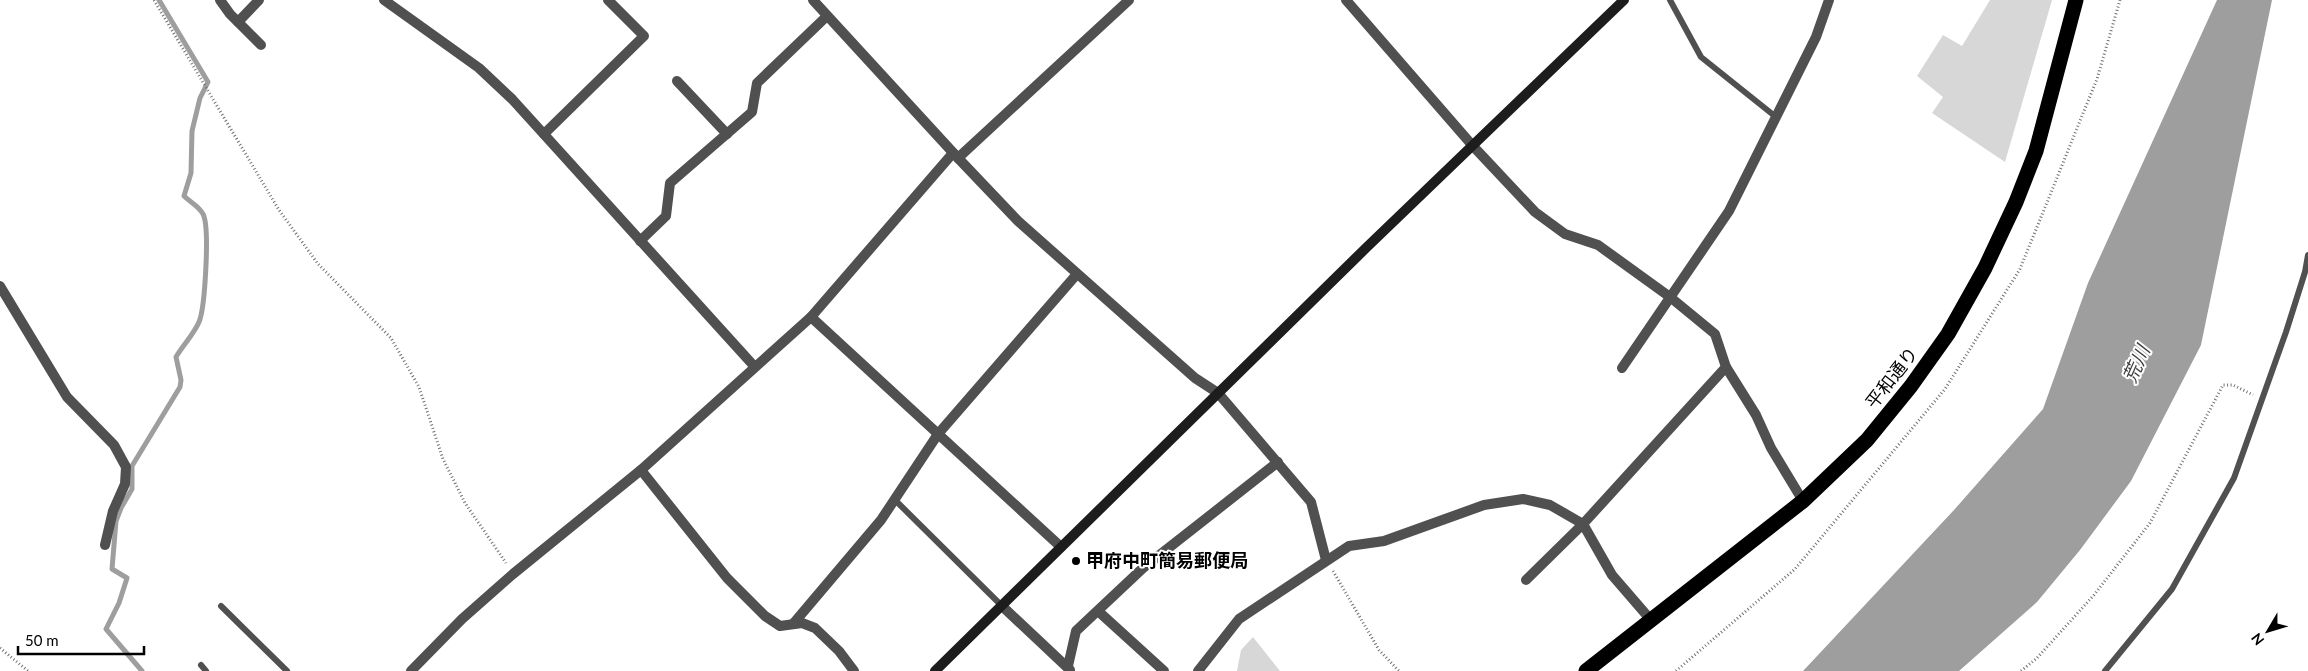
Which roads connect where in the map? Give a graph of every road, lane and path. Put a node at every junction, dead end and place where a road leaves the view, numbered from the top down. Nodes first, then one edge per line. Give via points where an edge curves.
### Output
1 (154, 0) edge
2 (220, 0) edge
3 (259, 0) edge
4 (384, 0) edge
5 (608, 0) edge
6 (813, 0) edge
7 (1130, 0) edge
8 (1346, 0) edge
9 (1624, 0) edge
10 (1670, 0) edge
11 (1829, 0) edge
12 (2076, 0) edge
13 (827, 16) junction
14 (238, 22) junction
15 (261, 45) dead end
16 (677, 81) dead end
17 (1776, 117) junction
18 (544, 134) junction
19 (727, 134) junction
20 (1472, 145) junction
21 (955, 156) junction
22 (640, 241) junction
23 (2308, 255) edge
24 (1077, 274) junction
25 (0, 286) edge
26 (1670, 297) junction
27 (811, 317) junction
28 (754, 366) junction
29 (1726, 367) junction
30 (1622, 368) dead end
31 (1218, 393) junction
32 (2262, 400) junction
33 (938, 434) junction
34 (1278, 462) junction
35 (641, 470) junction
36 (895, 500) junction
37 (1803, 501) junction
38 (1583, 524) junction
39 (105, 545) dead end
40 (1061, 547) junction
41 (1326, 560) junction
42 (513, 574) junction
43 (1526, 580) dead end
44 (221, 606) dead end
45 (1002, 606) junction
46 (1098, 611) junction
47 (1650, 619) junction
48 (793, 624) junction
49 (0, 648) edge
50 (201, 665) dead end
51 (1069, 668) edge
52 (28, 671) edge
53 (206, 671) edge
54 (287, 671) edge
55 (411, 671) edge
56 (854, 671) edge
57 (935, 671) edge
58 (1164, 671) edge
59 (1198, 671) edge
60 (1399, 671) edge
61 (1586, 671) edge
62 (2021, 671) edge
63 (2105, 671) edge

1 - 42 path via 279,210 318,264 391,338 419,387 444,459 464,503
2 - 14 street
3 - 14 street
4 - 18 street via 479,68
5 - 18 street via 644,36
6 - 13 street
7 - 21 street
8 - 20 street
9 - 20 street
10 - 17 lane via 1700,58
11 - 17 street via 1816,38
12 - 37 highway, 平和通り via 2036,151 1985,268 1948,334 1911,386 1867,440
13 - 19 street via 757,83 752,112
13 - 21 street
14 - 15 street
16 - 19 street
17 - 26 street via 1729,211
18 - 22 street
19 - 22 street via 670,183 666,216
20 - 26 street via 1535,212 1564,234 1598,245
20 - 31 street
21 - 24 street via 1018,221
21 - 27 street
22 - 28 street
23 - 32 lane
24 - 31 street via 1195,378
24 - 33 street
25 - 39 street via 67,397 114,445 126,467 125,484
26 - 29 street via 1715,334
26 - 30 street
27 - 28 street
27 - 33 street
28 - 35 street
29 - 37 street
29 - 38 street
31 - 34 street
31 - 40 street
32 - 62 path via 2233,386 2223,385 2150,523 2094,595 2037,658
32 - 63 lane via 2234,478 2172,589
33 - 36 street
33 - 40 street
34 - 41 street via 1311,502
34 - 46 street via 1143,568
35 - 42 street
35 - 48 street via 727,578 765,616 780,626
36 - 45 lane
36 - 48 street
37 - 47 highway, 平和通り
38 - 41 street via 1550,506 1523,499 1484,505 1384,541 1349,546
38 - 43 street
38 - 47 street via 1612,575
40 - 45 street
41 - 59 street via 1239,619
41 - 60 path via 1379,650
42 - 55 street via 462,619
44 - 54 lane
45 - 51 street
45 - 57 street
46 - 51 street via 1076,630
46 - 58 street
47 - 61 highway, 平和通り
48 - 56 street via 802,623 815,628
49 - 52 path
50 - 53 lane

